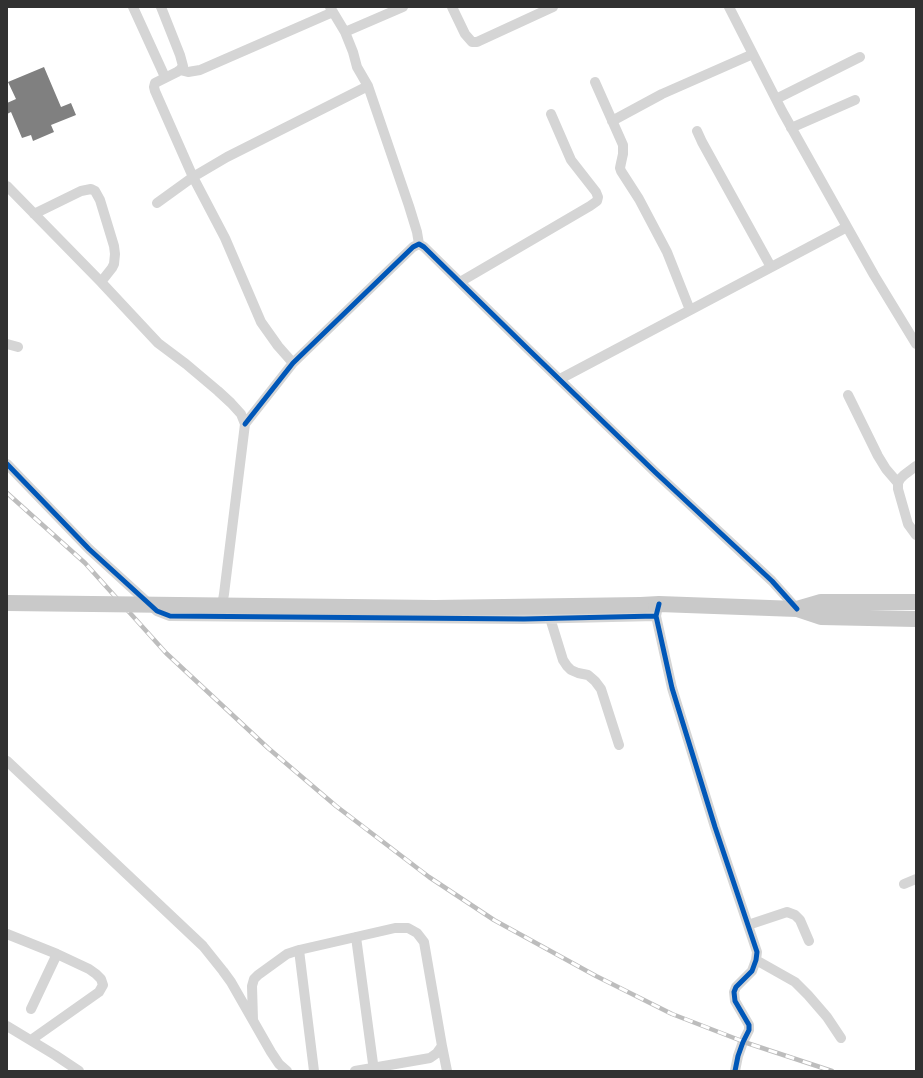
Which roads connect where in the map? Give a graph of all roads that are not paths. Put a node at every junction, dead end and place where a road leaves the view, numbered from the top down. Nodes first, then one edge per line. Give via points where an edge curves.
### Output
1 (133, 7) edge
2 (161, 7) edge
3 (403, 7) edge
4 (452, 7) edge
5 (553, 7) edge
6 (729, 7) edge
7 (331, 10) edge
8 (345, 32) junction
9 (753, 54) junction
10 (860, 57) dead end
11 (180, 70) junction
12 (165, 77) junction
13 (595, 82) dead end
14 (368, 86) junction
15 (776, 99) junction
16 (855, 100) dead end
17 (551, 114) dead end
18 (612, 121) junction
19 (792, 128) junction
20 (697, 131) dead end
21 (193, 177) junction
22 (7, 186) edge
23 (157, 203) dead end
24 (34, 214) junction
25 (847, 227) junction
26 (419, 244) junction
27 (771, 267) junction
28 (101, 282) junction
29 (460, 282) junction
30 (690, 310) junction
31 (7, 344) edge
32 (916, 344) edge
33 (18, 347) dead end
34 (293, 363) junction
35 (560, 379) junction
36 (848, 395) dead end
37 (245, 424) junction
38 (7, 464) edge
39 (916, 466) edge
40 (898, 483) junction
41 (916, 535) edge
42 (916, 602) edge
43 (7, 603) edge
44 (797, 609) junction
45 (658, 610) junction
46 (220, 617) junction
47 (550, 618) junction
48 (916, 619) edge
49 (619, 746) dead end
50 (7, 761) edge
51 (916, 879) edge
52 (904, 884) dead end
53 (748, 925) junction
54 (7, 934) edge
55 (356, 937) junction
56 (809, 940) dead end
57 (299, 950) junction
58 (57, 954) junction
59 (756, 960) junction
60 (31, 1009) dead end
61 (253, 1020) junction
62 (7, 1026) edge
63 (841, 1038) dead end
64 (31, 1040) junction
65 (442, 1046) junction
66 (374, 1070) edge
67 (78, 1071) edge
68 (287, 1071) edge
69 (314, 1071) edge
70 (355, 1071) edge
71 (447, 1071) edge
72 (735, 1071) edge

1 - 12 street
2 - 11 street via 182,62
3 - 8 street
4 - 5 street via 465,34 472,42 477,42
6 - 9 street
7 - 8 street
7 - 11 street via 200,70
8 - 14 street via 357,67
9 - 15 street
9 - 18 street via 662,94
10 - 15 street
11 - 12 street
12 - 21 street via 155,83 155,91
13 - 18 street
14 - 21 street via 227,157
14 - 26 street via 409,206
15 - 19 street
16 - 19 street
17 - 29 street via 571,160 596,192 597,201
18 - 30 street via 623,145 621,171 667,252
19 - 25 street
20 - 27 street
21 - 23 street
21 - 34 street via 225,238 261,322
22 - 24 street
24 - 28 street
24 - 28 street via 81,191 95,191 100,200 115,254 112,268
25 - 27 street
25 - 32 street
26 - 29 street
26 - 34 street
27 - 30 street
28 - 37 street via 158,343 231,403 241,414
29 - 35 street
30 - 35 street
31 - 33 street
34 - 37 street
35 - 44 street via 772,581
36 - 40 street via 878,456
37 - 46 street
38 - 46 street via 88,549 157,611 170,616
39 - 40 street
40 - 41 street via 908,524
42 - 44 main road via 821,602
43 - 45 main road, bridge via 435,608 641,605
44 - 45 main road
44 - 48 main road via 821,617
45 - 47 street
45 - 53 street via 672,688
46 - 47 street
47 - 49 street via 566,666 588,675 600,689
50 - 61 street via 203,946 223,970
51 - 52 street
53 - 56 street via 787,912 800,920
53 - 59 street via 757,952
54 - 58 street
55 - 57 street
55 - 65 street via 396,928 408,928 417,933 424,942
55 - 66 street
57 - 61 street via 287,954 254,979
57 - 69 street
58 - 60 street
58 - 64 street via 89,969 101,979 103,985 99,992
59 - 63 street via 795,982 827,1017
59 - 72 street via 752,970 734,992 734,1001 749,1024
61 - 68 street via 270,1052
62 - 64 street
64 - 67 street
65 - 66 street via 430,1058
65 - 71 street
66 - 70 street

